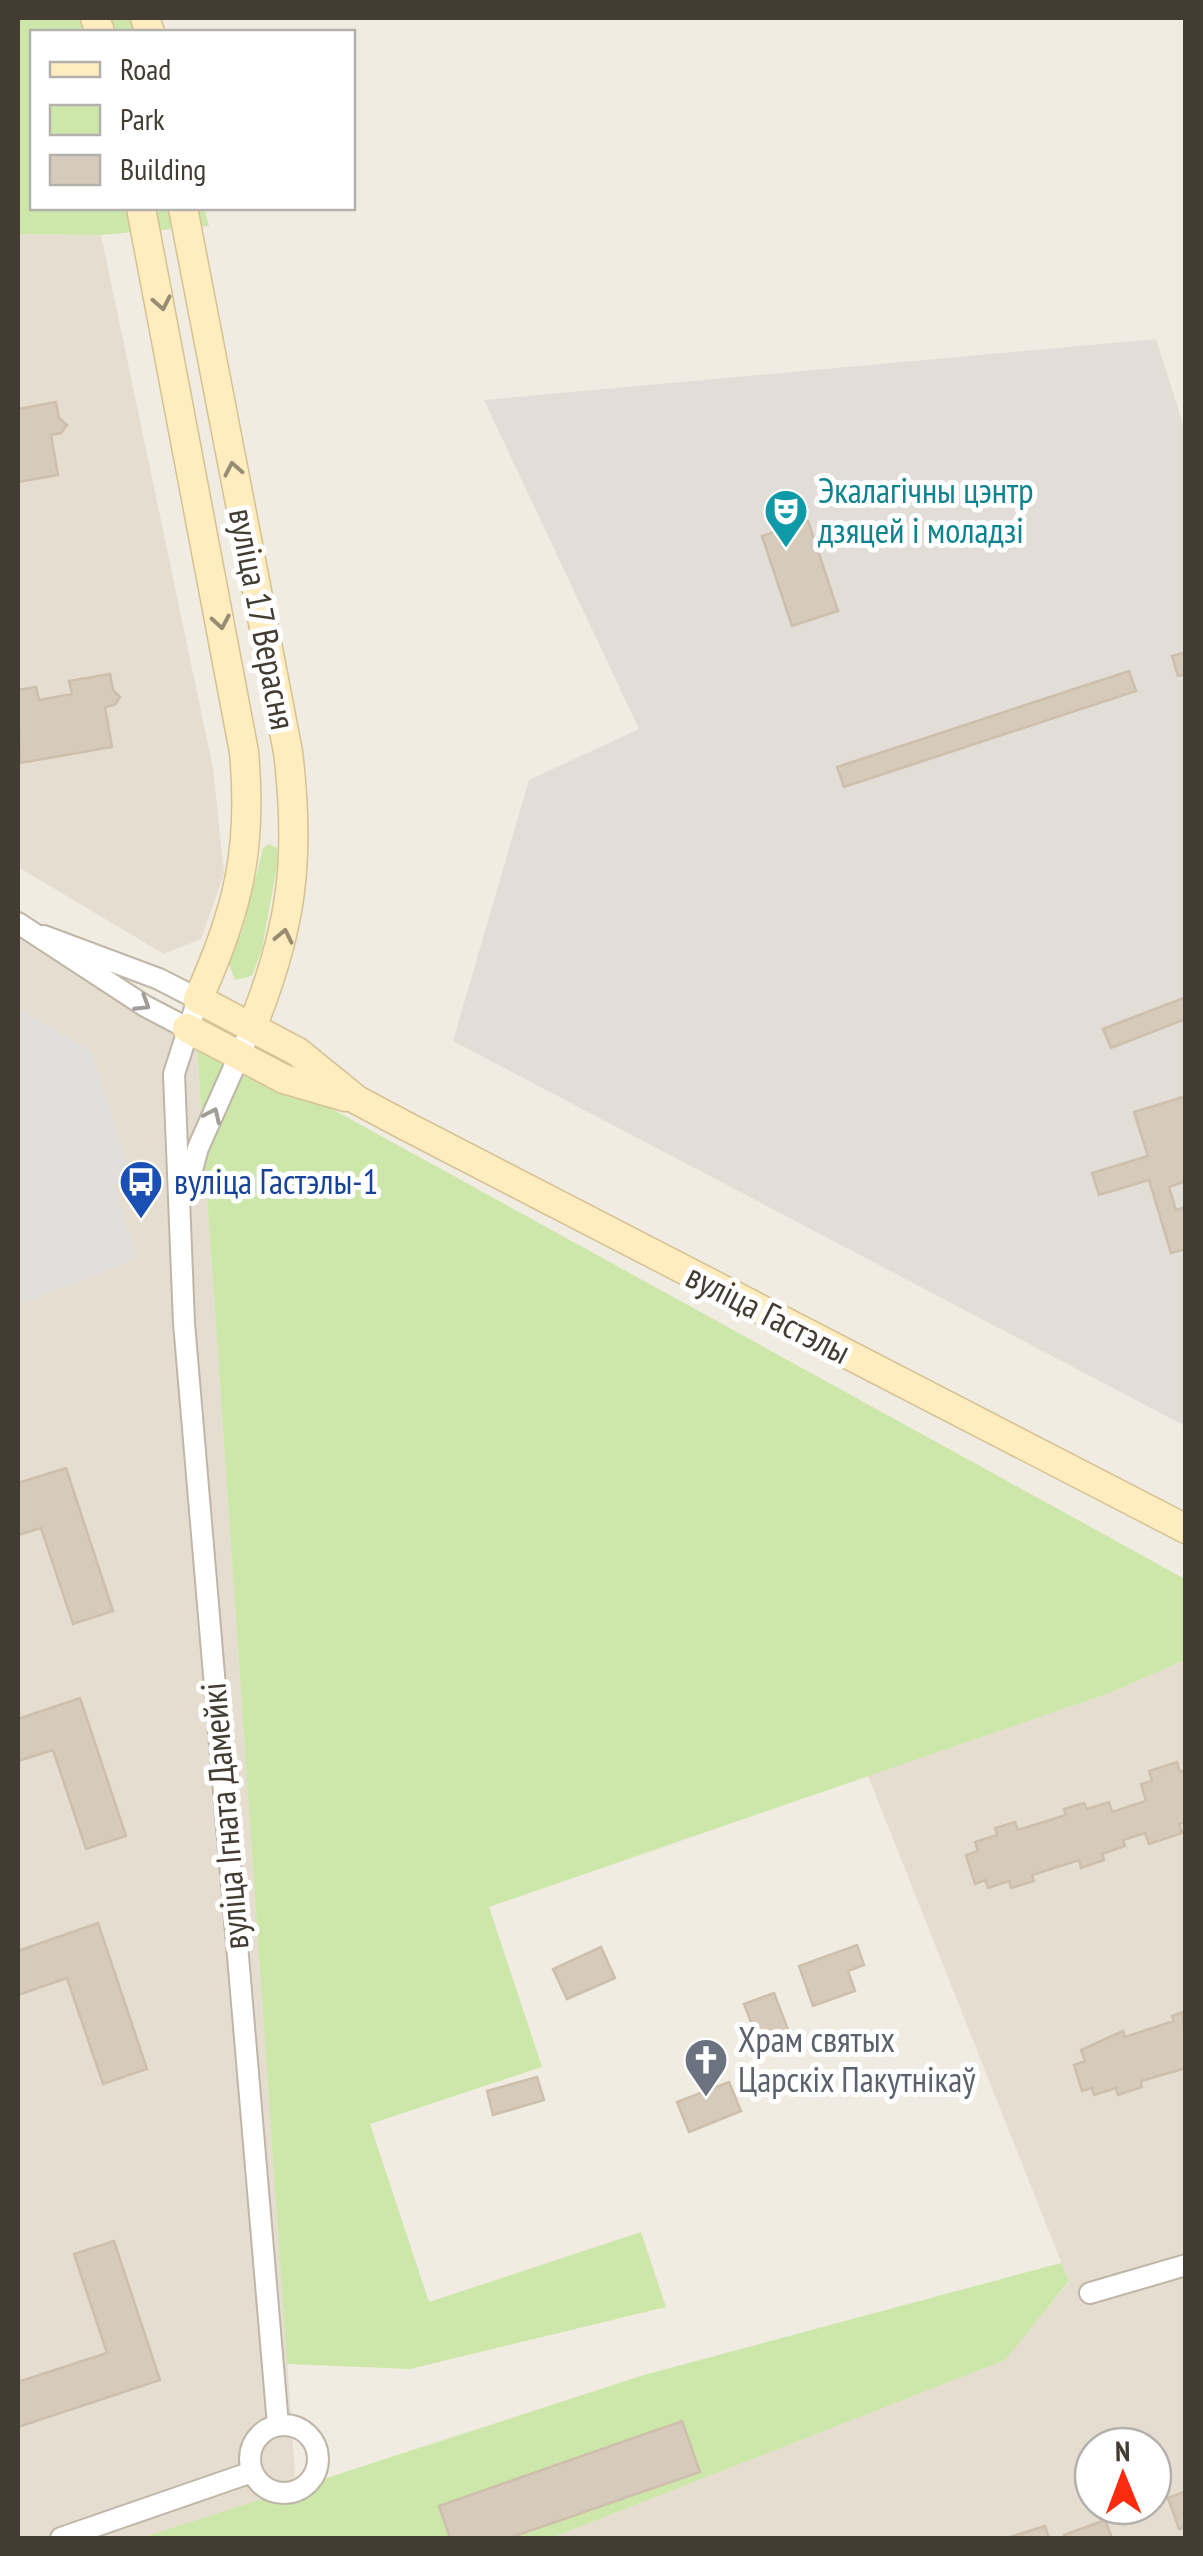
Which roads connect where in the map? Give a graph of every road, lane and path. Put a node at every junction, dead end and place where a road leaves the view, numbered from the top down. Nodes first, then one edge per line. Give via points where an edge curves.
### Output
1 (142, 210) edge
2 (183, 210) edge
3 (18, 923) edge
4 (44, 936) junction
5 (198, 999) junction
6 (187, 1028) junction
7 (252, 1028) junction
8 (241, 1056) junction
9 (357, 1100) junction
10 (182, 1206) junction
11 (1184, 1528) edge
12 (1186, 2265) edge
13 (1090, 2293) dead end
14 (278, 2425) junction
15 (252, 2472) junction
16 (61, 2538) edge

1 -> 5 main road, вуліца 17 Верасня via 248,792 241,889
7 -> 2 main road, вуліца 17 Верасня via 287,928 297,824
3 - 4 street, вуліца Гастэлы
4 - 5 street, вуліца Гастэлы
4 -> 6 street, вуліца Гастэлы
5 - 6 street, вуліца Ігната Дамейкі
5 - 7 main road, вуліца Гастэлы
6 - 8 main road, вуліца Гастэлы
6 - 10 street, вуліца Ігната Дамейкі via 174,1074
7 - 8 street, вуліца Ігната Дамейкі
7 - 9 main road, вуліца Гастэлы via 298,1052
8 - 9 main road, вуліца Гастэлы via 284,1078
10 -> 8 street, вуліца Ігната Дамейкі via 198,1148
9 - 11 main road, вуліца Гастэлы
10 - 14 street, вуліца Ігната Дамейкі via 184,1323
12 - 13 street
14 - 15 street via 254,2442
14 - 15 street via 308,2434 316,2448 313,2477 288,2492 274,2492
15 - 16 street

